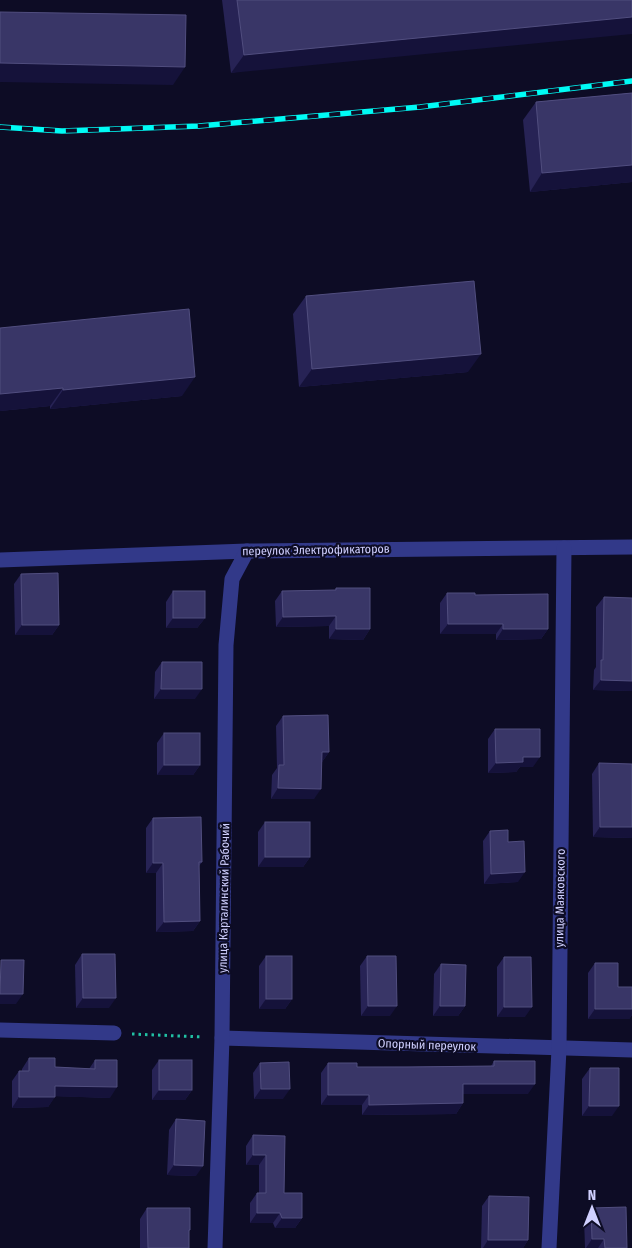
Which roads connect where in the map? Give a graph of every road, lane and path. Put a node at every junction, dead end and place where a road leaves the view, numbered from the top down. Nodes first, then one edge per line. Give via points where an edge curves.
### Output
1 (632, 547) edge
2 (564, 548) junction
3 (247, 551) junction
4 (0, 560) edge
5 (0, 1030) edge
6 (114, 1033) joint
7 (222, 1038) junction
8 (559, 1049) junction
9 (632, 1050) edge
10 (215, 1248) edge
11 (550, 1248) edge

1 - 2 street, переулок Электрофикаторов
2 - 3 street, переулок Электрофикаторов
2 - 8 street, улица Маяковского
3 - 4 street, переулок Электрофикаторов
3 - 7 street, улица Карталинский Рабочий via 232,579 226,645
5 - 6 street
6 - 7 path
7 - 8 street, Опорный переулок
7 - 10 street, улица Карталинский Рабочий
8 - 9 street, Опорный переулок
8 - 11 street, улица Маяковского

